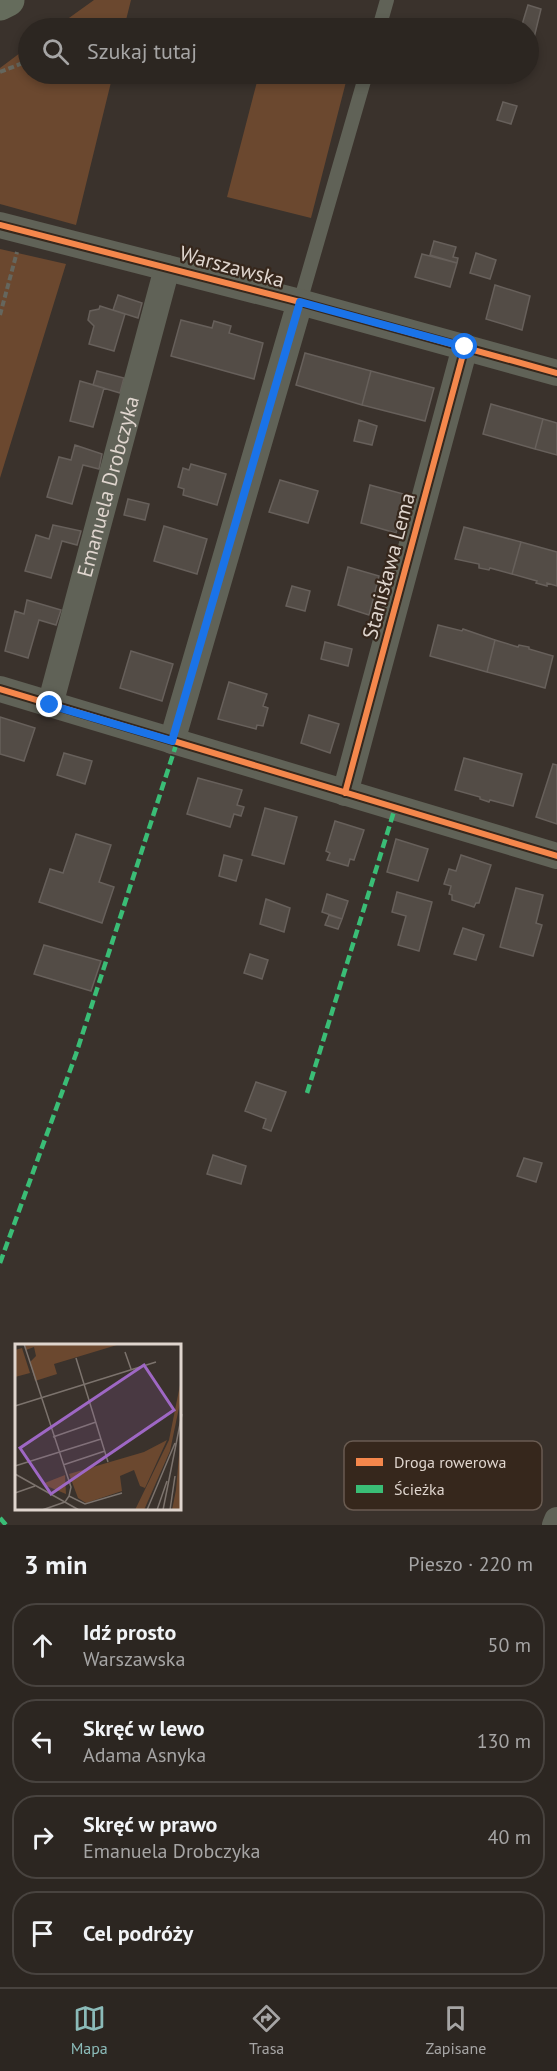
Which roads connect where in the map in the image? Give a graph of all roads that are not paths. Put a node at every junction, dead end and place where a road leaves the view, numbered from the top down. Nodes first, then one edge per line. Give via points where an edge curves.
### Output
1 (8, 0) edge
2 (387, 0) edge
3 (0, 4) edge
4 (382, 18) edge
5 (363, 84) edge
6 (0, 225) edge
7 (167, 268) junction
8 (300, 302) junction
9 (465, 347) junction
10 (557, 373) edge
11 (0, 690) edge
12 (50, 705) junction
13 (172, 741) junction
14 (345, 793) junction
15 (557, 856) edge
16 (557, 1520) edge
17 (555, 1525) edge

1 - 3 main road
2 - 4 lane
5 - 8 lane
6 - 7 street, Warszawska
7 - 8 street, Warszawska
7 - 12 street, Emanuela Drobczyka
8 - 9 street, Warszawska
8 - 13 street
9 - 10 street, Warszawska
9 - 14 street, Stanisława Lema
11 - 12 street
12 - 13 street
13 - 14 street
14 - 15 street
16 - 17 street

